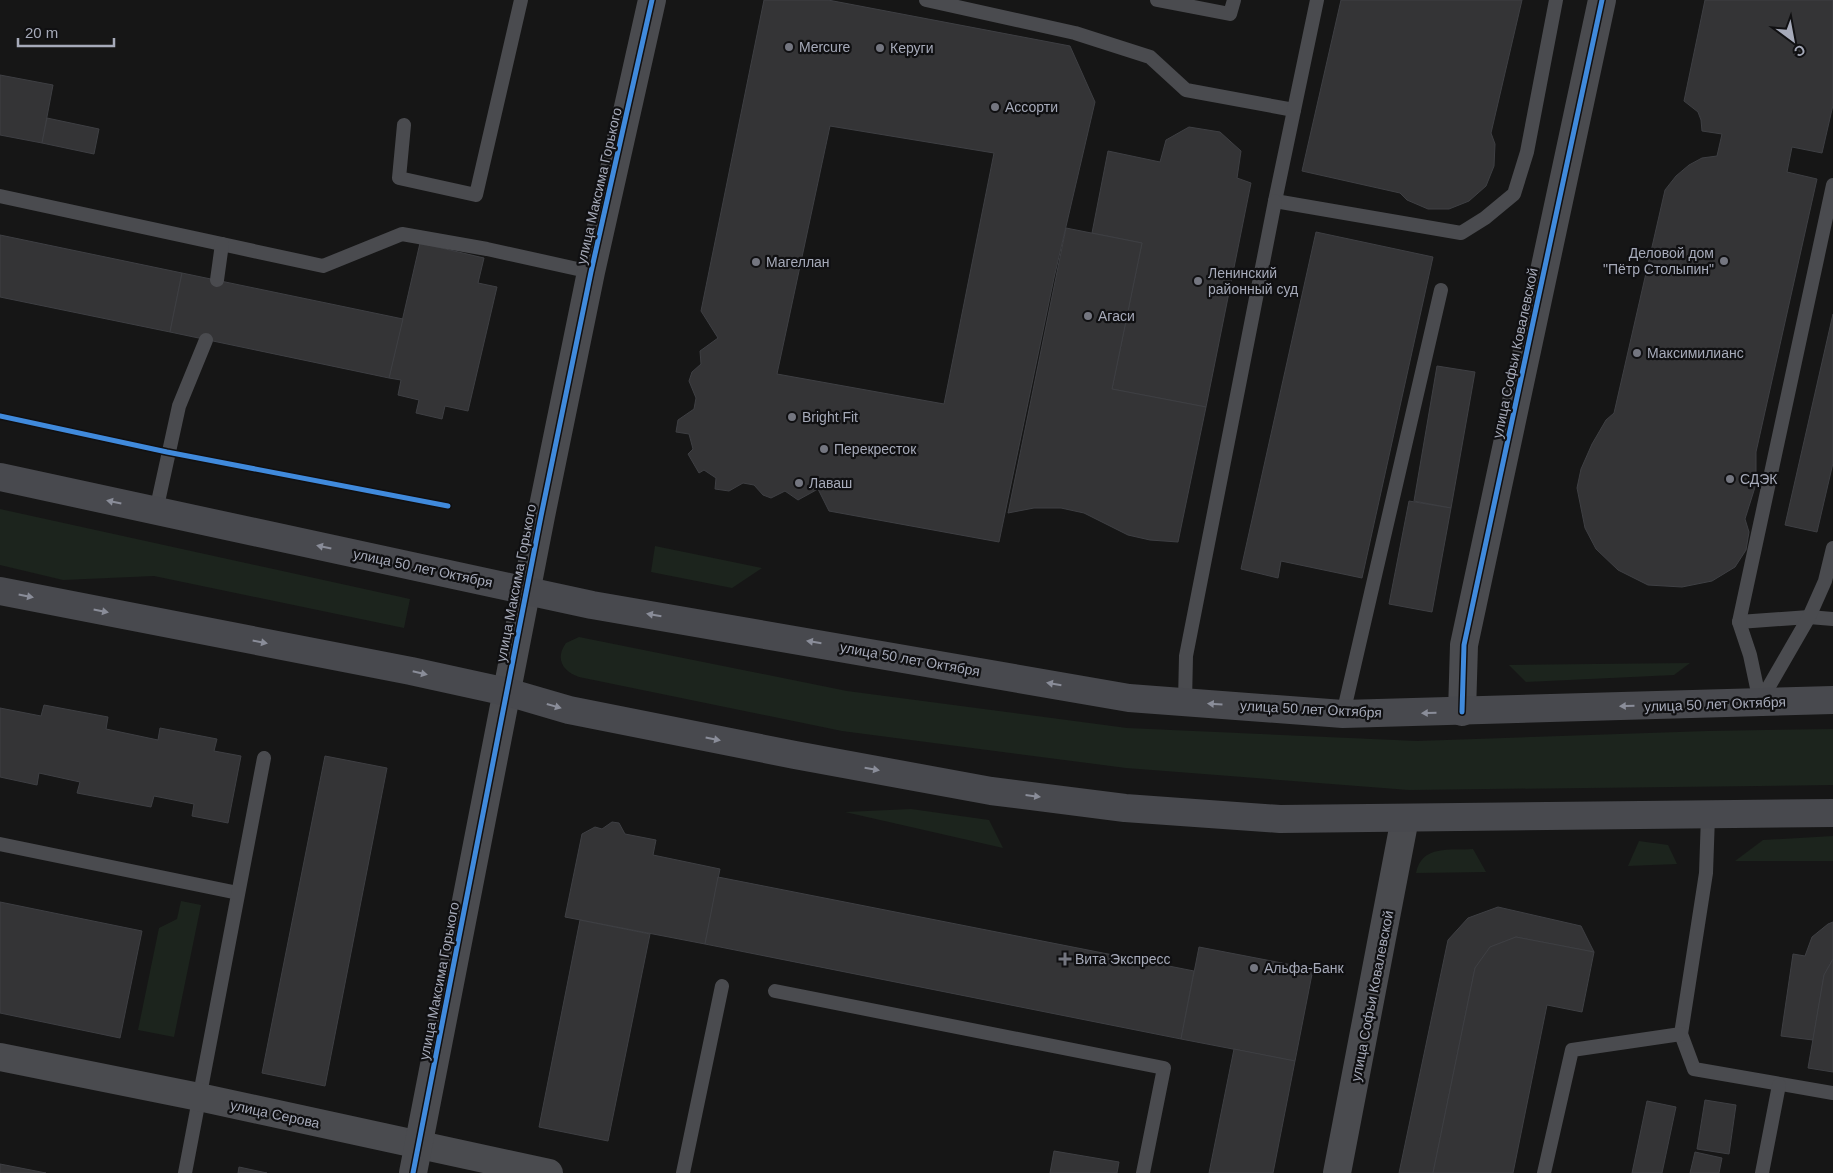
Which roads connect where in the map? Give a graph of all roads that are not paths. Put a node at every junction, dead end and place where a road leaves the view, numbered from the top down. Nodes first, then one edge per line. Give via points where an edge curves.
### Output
1 (521, 0) edge
2 (652, 0) edge
3 (926, 0) edge
4 (1157, 0) edge
5 (1234, 0) edge
6 (1316, 0) edge
7 (1556, 0) edge
8 (1602, 0) edge
9 (1294, 110) junction
10 (404, 125) dead end
11 (1833, 185) edge
12 (0, 196) edge
13 (1275, 201) junction
14 (222, 244) junction
15 (591, 272) junction
16 (217, 280) dead end
17 (1441, 290) dead end
18 (206, 340) dead end
19 (0, 477) edge
20 (156, 511) junction
21 (1833, 548) edge
22 (0, 591) edge
23 (526, 591) junction
24 (1809, 617) junction
25 (1833, 619) edge
26 (1739, 622) junction
27 (507, 692) junction
28 (1833, 700) edge
29 (1186, 702) junction
30 (1760, 702) junction
31 (1462, 712) junction
32 (1343, 714) junction
33 (264, 758) dead end
34 (1833, 813) edge
35 (1708, 816) junction
36 (1405, 818) junction
37 (0, 844) edge
38 (238, 893) junction
39 (722, 986) dead end
40 (775, 991) dead end
41 (1681, 1034) junction
42 (0, 1057) edge
43 (1779, 1085) junction
44 (1833, 1093) edge
45 (200, 1098) junction
46 (419, 1145) junction
47 (185, 1173) edge
48 (413, 1173) edge
49 (549, 1173) edge
50 (683, 1173) edge
51 (1143, 1173) edge
52 (1337, 1173) edge
53 (1544, 1173) edge
54 (1762, 1173) edge

1 - 10 lane via 476,195 399,178
2 - 15 street, улица Максима Горького
3 - 9 lane via 1075,33 1150,57 1186,90
4 - 5 lane via 1230,14
6 - 9 lane
7 - 13 lane via 1528,152 1514,194 1486,218 1460,233
8 - 31 street, улица Софьи Ковалевской via 1464,646
9 - 13 lane
11 - 26 lane
12 - 14 lane
13 - 29 lane via 1186,656
14 - 15 lane via 323,266 402,234
14 - 16 lane
15 - 23 street, улица Максима Горького
17 - 32 lane
18 - 20 lane via 179,406
20 -> 19 main road, улица 50 лет Октября
23 -> 20 main road, улица 50 лет Октября
21 - 24 lane via 1825,581
22 -> 27 main road
23 - 27 street, улица Максима Горького
29 -> 23 main road, улица 50 лет Октября via 1129,698
24 - 25 lane
24 - 26 lane
24 - 30 lane
26 - 30 lane
27 -> 36 main road via 569,710 991,791 1125,808 1271,818
27 - 46 street, улица Максима Горького
28 - 30 main road, улица 50 лет Октября
32 -> 29 main road, улица 50 лет Октября
30 -> 31 main road, улица 50 лет Октября
31 -> 32 main road, улица 50 лет Октября
33 - 38 lane
34 - 35 main road
35 - 36 main road
35 - 41 lane via 1706,873
36 - 52 street, улица Софьи Ковалевской
37 - 38 lane
38 - 45 lane
39 - 50 lane
40 - 51 lane via 1164,1068
41 - 43 lane via 1694,1069
41 - 53 lane via 1572,1050
42 - 45 street, улица Серова
43 - 44 lane
43 - 54 lane
45 - 46 street, улица Серова
45 - 47 lane
46 - 48 street, улица Максима Горького
46 - 49 street, улица Серова

